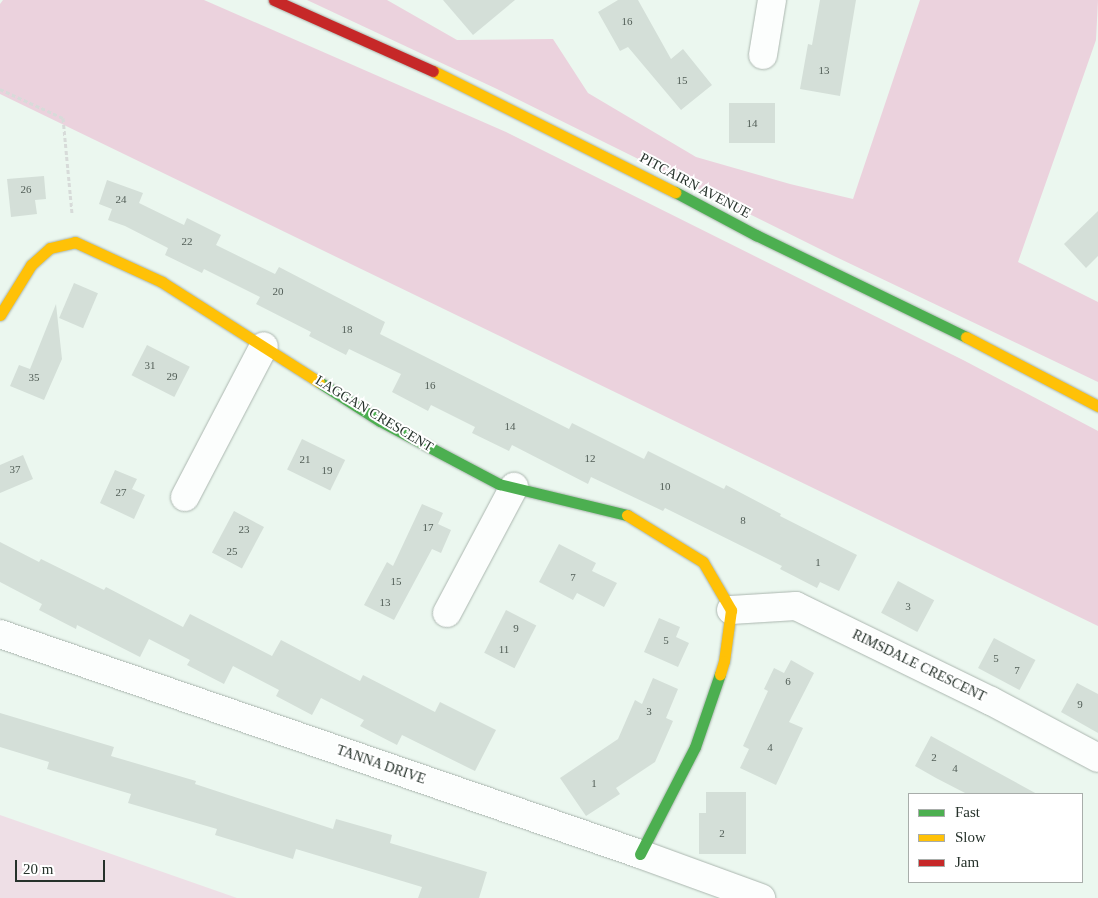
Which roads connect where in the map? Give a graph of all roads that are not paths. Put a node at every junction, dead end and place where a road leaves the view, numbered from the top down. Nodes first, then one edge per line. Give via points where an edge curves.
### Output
1 (274, 0) edge
2 (772, 0) edge
3 (763, 56) dead end
4 (0, 314) edge
5 (264, 346) junction
6 (1098, 406) edge
7 (514, 488) junction
8 (185, 497) dead end
9 (731, 610) junction
10 (447, 613) dead end
11 (0, 634) edge
12 (1098, 758) edge
13 (640, 854) junction
14 (761, 898) edge

1 - 6 street, PITCAIRN AVENUE via 444,76 756,235 944,325
2 - 3 street
4 - 5 street, LAGGAN CRESCENT via 31,265 50,248 75,242 162,282
5 - 7 street, LAGGAN CRESCENT via 380,421 499,484
5 - 8 street
7 - 9 street, LAGGAN CRESCENT via 626,514 703,562
7 - 10 street
9 - 12 street, RIMSDALE CRESCENT via 796,606 991,701
9 - 13 street via 724,661 696,747
11 - 13 street, TANNA DRIVE
13 - 14 street, TANNA DRIVE

